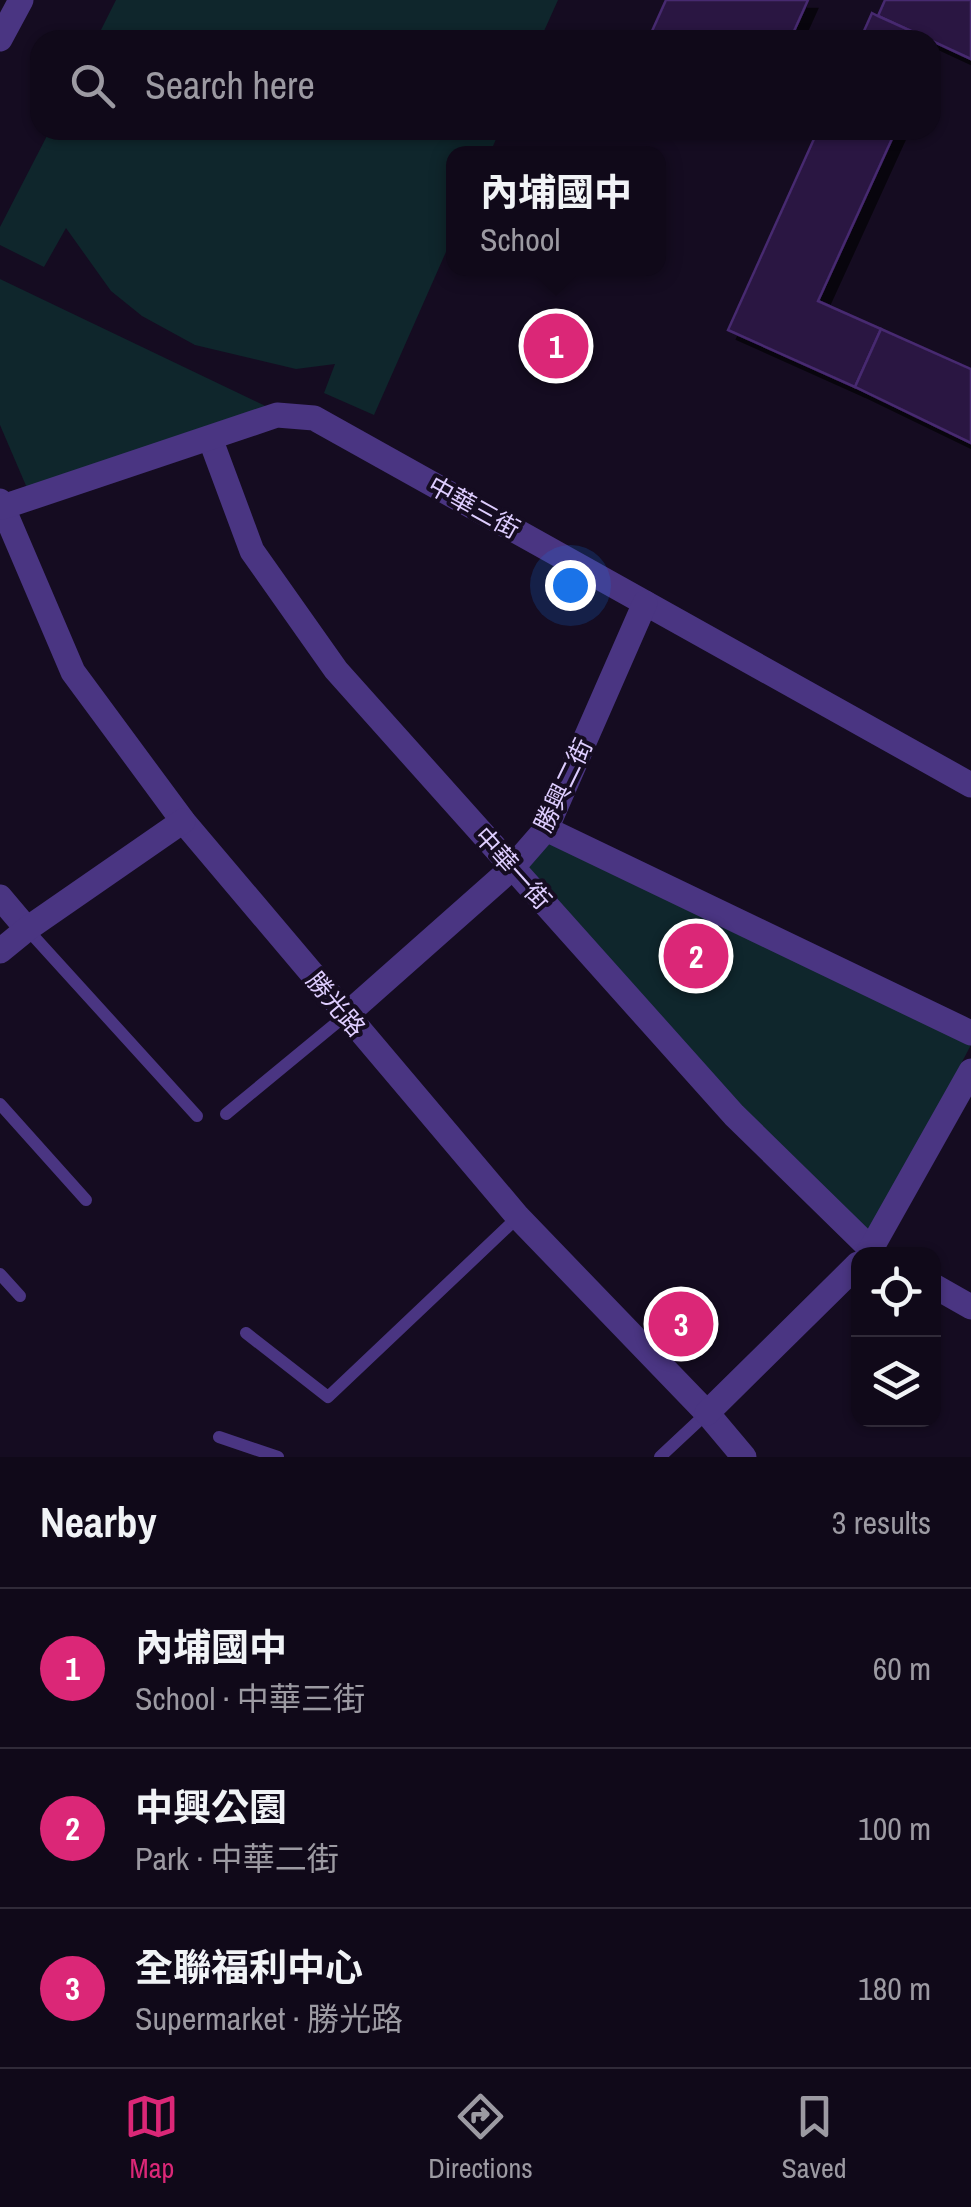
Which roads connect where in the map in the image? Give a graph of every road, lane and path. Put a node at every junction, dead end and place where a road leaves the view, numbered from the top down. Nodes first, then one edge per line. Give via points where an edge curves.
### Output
1 (21, 0) edge
2 (0, 39) edge
3 (210, 438) junction
4 (1, 504) edge
5 (644, 603) junction
6 (971, 785) edge
7 (184, 821) junction
8 (546, 830) junction
9 (512, 868) junction
10 (0, 897) edge
11 (27, 929) junction
12 (0, 951) edge
13 (346, 1015) junction
14 (971, 1033) edge
15 (971, 1071) edge
16 (0, 1104) edge
17 (226, 1114) dead end
18 (197, 1116) dead end
19 (86, 1200) dead end
20 (518, 1217) junction
21 (859, 1247) edge
22 (873, 1247) edge
23 (851, 1273) edge
24 (0, 1274) edge
25 (941, 1290) edge
26 (20, 1296) dead end
27 (971, 1306) edge
28 (246, 1333) dead end
29 (707, 1413) junction
30 (219, 1437) dead end
31 (278, 1457) edge
32 (660, 1457) edge
33 (744, 1457) edge

1 - 2 street
3 - 4 street, 中華三街
3 - 5 street, 中華三街 via 277,415 314,418
3 - 9 street, 中華一街 via 252,551 336,670
4 - 7 street, 勝光路 via 73,672
5 - 6 street, 中華三街
5 - 8 street, 勝興二街
7 - 11 street
7 - 13 street, 勝光路
8 - 9 street, 勝興二街
8 - 14 street
9 - 13 street, 勝興二街
9 - 21 street, 中華一街
10 - 11 street
11 - 12 street
11 - 18 lane
13 - 17 lane
13 - 20 street, 勝光路
15 - 22 street
16 - 19 lane
20 - 28 lane via 328,1397
20 - 29 street, 勝光路
23 - 29 street
24 - 26 lane
25 - 27 street
29 - 32 lane
29 - 33 street, 勝光路
30 - 31 lane

